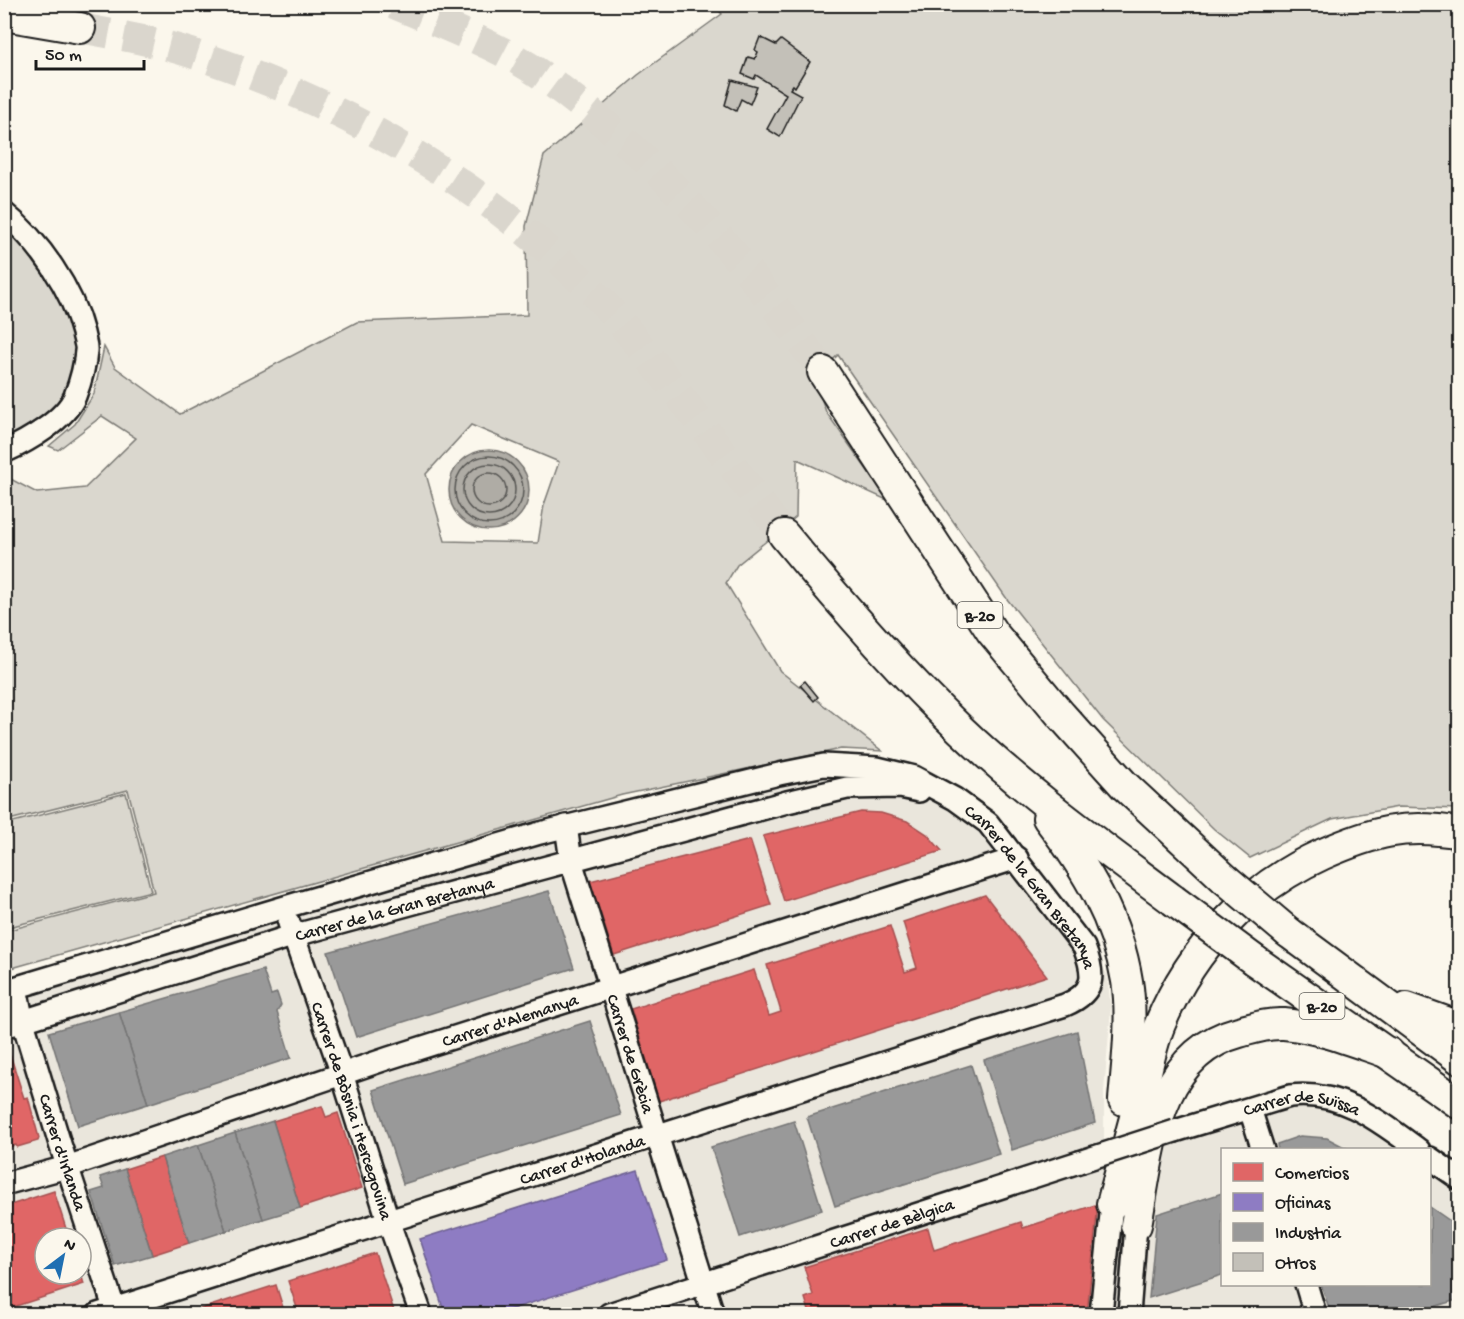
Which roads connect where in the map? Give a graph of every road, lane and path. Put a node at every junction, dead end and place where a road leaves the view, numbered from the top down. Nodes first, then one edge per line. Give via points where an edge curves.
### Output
1 (4, 15) edge
2 (80, 28) tunnel mouth
3 (4, 213) edge
4 (823, 372) tunnel mouth
5 (4, 452) edge
6 (784, 535) tunnel mouth
7 (779, 774) junction
8 (1023, 784) junction
9 (955, 799) junction
10 (787, 802) junction
11 (566, 826) junction
12 (1460, 833) edge
13 (1017, 858) junction
14 (571, 861) junction
15 (285, 907) junction
16 (292, 936) junction
17 (610, 988) junction
18 (10, 989) edge
19 (1370, 995) junction
20 (1065, 1005) joint
21 (14, 1024) edge
22 (1460, 1027) edge
23 (1389, 1053) junction
24 (1460, 1059) edge
25 (342, 1074) junction
26 (1140, 1099) junction
27 (1460, 1104) edge
28 (1250, 1109) junction
29 (1175, 1131) joint
30 (657, 1135) junction
31 (1263, 1148) edge
32 (1418, 1148) edge
33 (1431, 1159) edge
34 (67, 1167) junction
35 (1460, 1179) edge
36 (4, 1184) edge
37 (1112, 1204) junction
38 (388, 1220) junction
39 (1136, 1225) junction
40 (704, 1284) junction
41 (1307, 1286) edge
42 (109, 1313) edge
43 (421, 1314) edge
44 (609, 1314) edge
45 (713, 1314) edge
46 (1101, 1314) edge
47 (1129, 1314) edge
48 (1315, 1314) edge

1 - 2 highway
3 - 5 street via 59,274 78,315 87,350 74,397 55,421
4 - 19 highway, B-20, bridge via 992,632 1061,715 1125,786 1225,879
6 - 8 highway, B-20 via 904,673
7 - 9 street, Carrer de la Gran Bretanya via 824,765 877,768 914,777
7 - 10 street
7 - 11 street, Carrer de la Gran Bretanya
8 - 23 highway, B-20, bridge via 1060,816 1254,960
8 - 37 highway via 1102,899 1118,939 1128,983 1129,1038
9 - 10 street, Carrer de la Gran Bretanya via 900,787 847,788
9 - 13 street, Carrer de la Gran Bretanya via 988,823
10 - 14 street, Carrer de la Gran Bretanya
11 - 14 street, Carrer de Grècia
11 - 15 street, Carrer de la Gran Bretanya
12 - 26 highway via 1435,828 1384,831 1348,843 1287,871 1237,910 1203,950 1175,993 1155,1039
13 - 17 street, Carrer d'Alemanya
13 - 20 street, Carrer de la Gran Bretanya via 1084,947 1093,968 1090,986 1081,998
14 - 16 street, Carrer de la Gran Bretanya
14 - 17 street, Carrer de Grècia
15 - 16 street, Carrer de Bòsnia i Hercegovina
15 - 18 street, Carrer de la Gran Bretanya
16 - 21 street, Carrer de la Gran Bretanya
16 - 25 street, Carrer de Bòsnia i Hercegovina
17 - 25 street, Carrer d'Alemanya
17 - 30 street, Carrer de Grècia
18 - 21 street, Carrer d'Irlanda
19 - 22 highway
19 - 24 highway, B-20
20 - 30 street, Carrer d'Holanda
21 - 34 street, Carrer d'Irlanda
23 - 27 highway, B-20
23 - 39 highway via 1317,1030 1282,1024 1264,1025 1214,1041 1183,1067 1156,1119
25 - 34 street, Carrer d'Alemanya
25 - 38 street, Carrer de Bòsnia i Hercegovina
26 - 37 highway
26 - 39 highway
28 - 29 street, Carrer de Suïssa
28 - 31 street
28 - 32 street, Carrer de Suïssa via 1305,1094 1334,1099 1360,1109
29 - 40 street, Carrer de Bèlgica, bridge
30 - 38 street, Carrer d'Holanda
30 - 40 street, Carrer de Grècia
33 - 35 street
34 - 36 street, Carrer d'Alemanya
34 - 42 street, Carrer d'Irlanda
37 - 46 street
38 - 42 street, Carrer d'Holanda
38 - 43 street, Carrer de Bòsnia i Hercegovina
39 - 47 street
40 - 44 street, Carrer de Bèlgica
40 - 45 street, Carrer de Grècia
41 - 48 street

